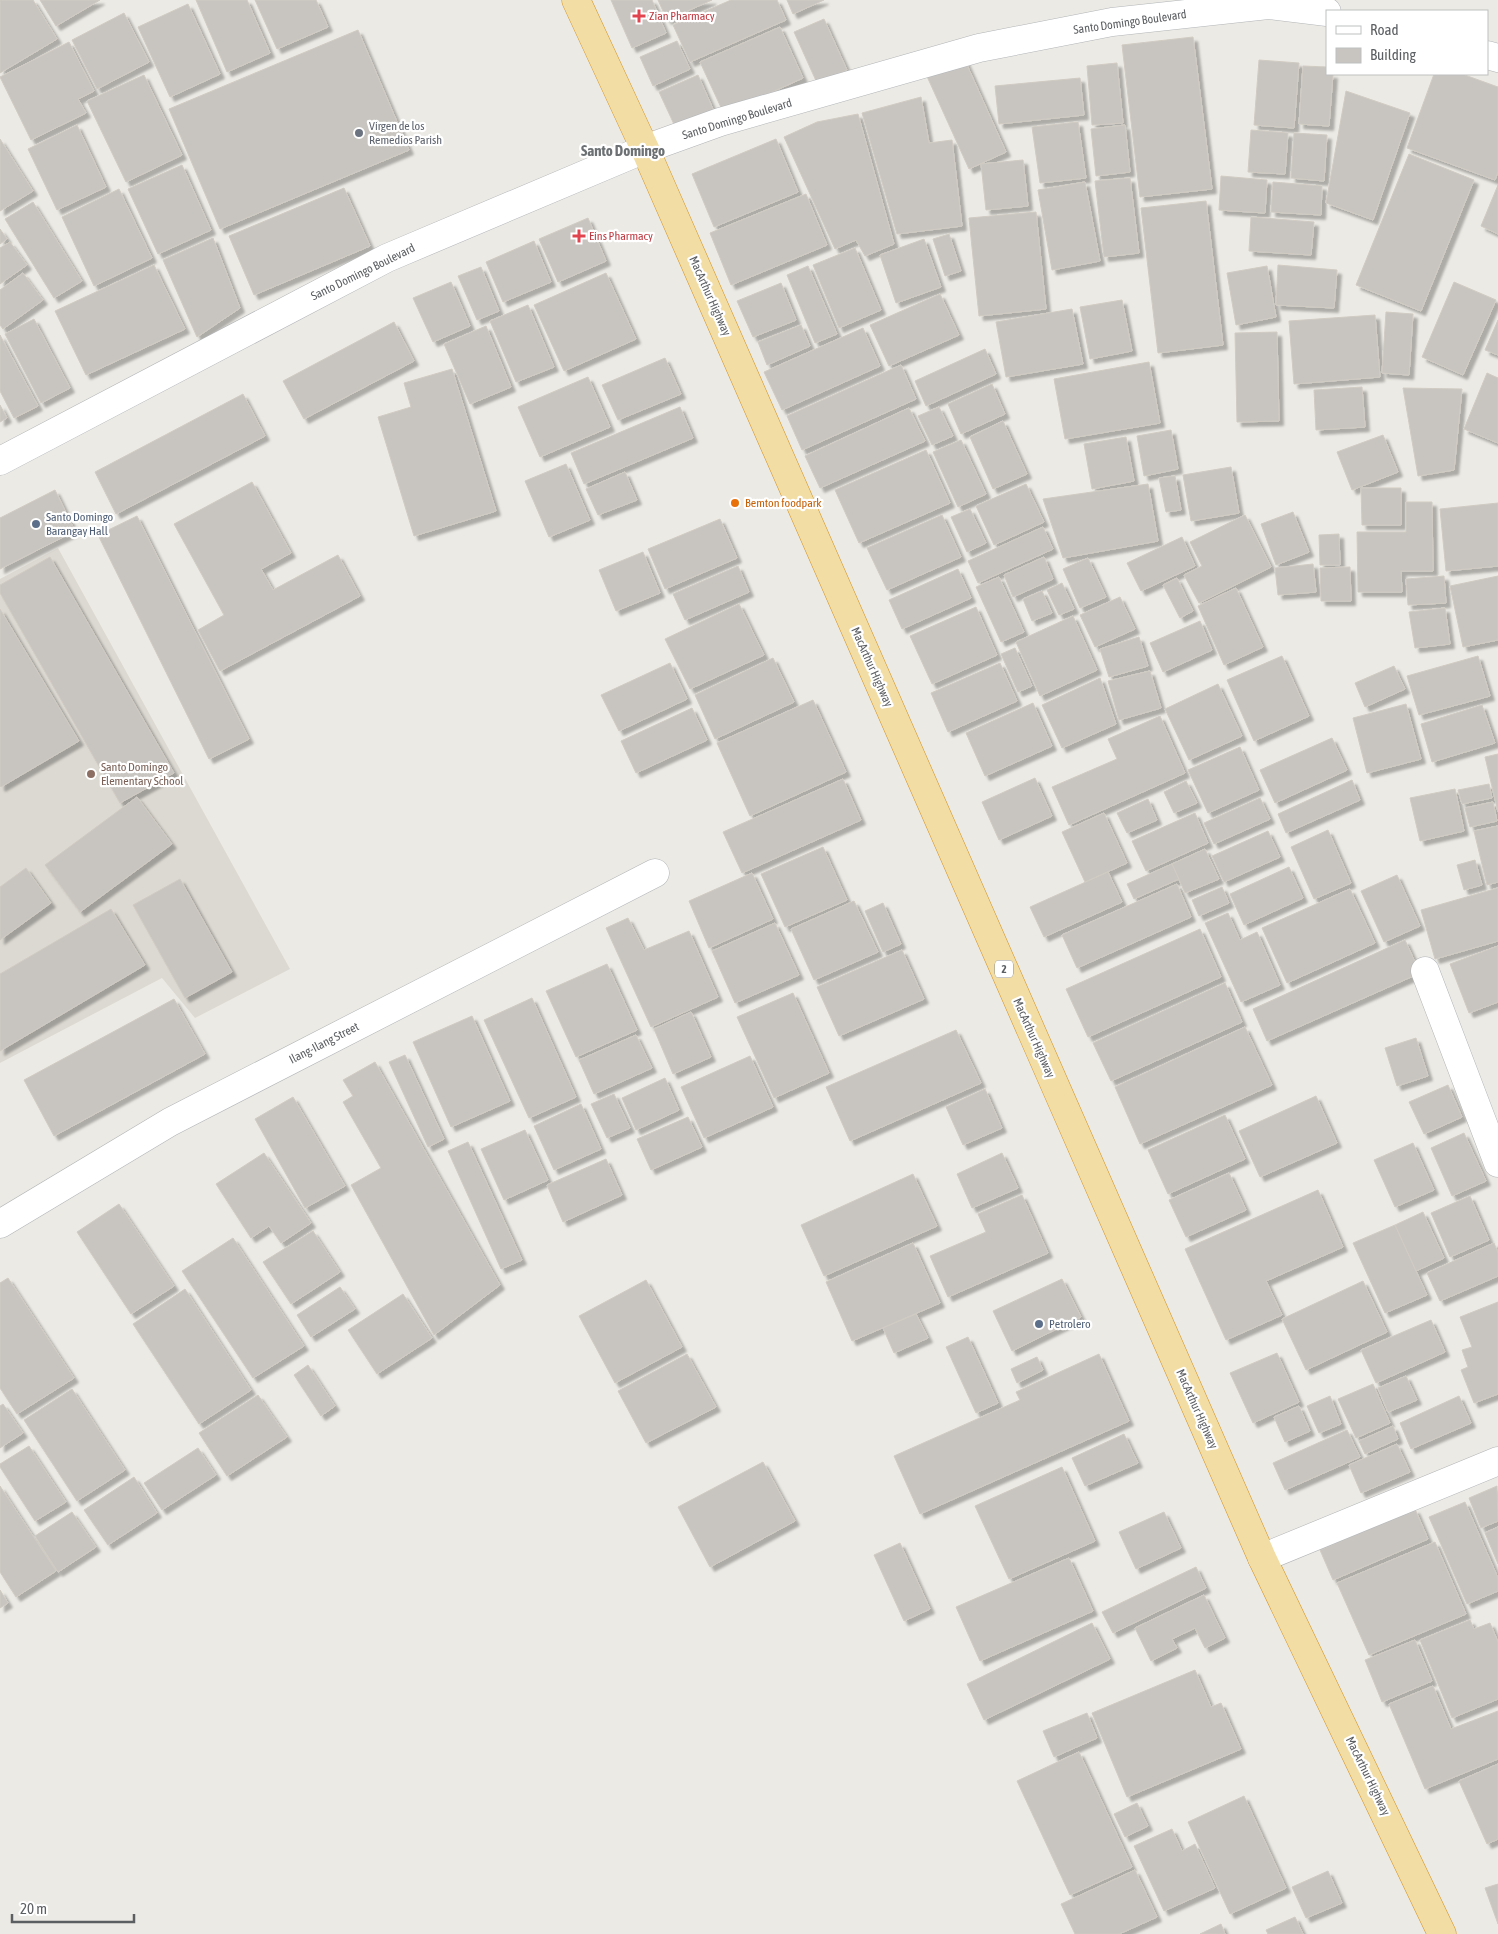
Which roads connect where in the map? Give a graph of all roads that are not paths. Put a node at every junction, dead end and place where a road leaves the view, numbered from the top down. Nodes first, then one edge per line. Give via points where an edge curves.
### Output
1 (576, 0) edge
2 (1268, 2) edge
3 (1326, 12) edge
4 (646, 149) junction
5 (0, 461) edge
6 (654, 873) dead end
7 (1425, 971) dead end
8 (1498, 1163) edge
9 (0, 1224) edge
10 (1498, 1461) edge
11 (1262, 1558) junction
12 (1442, 1934) edge

1 - 4 highway, MacArthur Highway / 2
2 - 3 street, Santo Domingo Boulevard
2 - 4 street, Santo Domingo Boulevard via 1112,22 979,48 720,122
4 - 5 street, Santo Domingo Boulevard via 386,258
4 - 11 highway, MacArthur Highway / 2
6 - 9 street, Ilang-Ilang Street via 170,1122
7 - 8 street
10 - 11 street
11 - 12 highway, MacArthur Highway / 2

